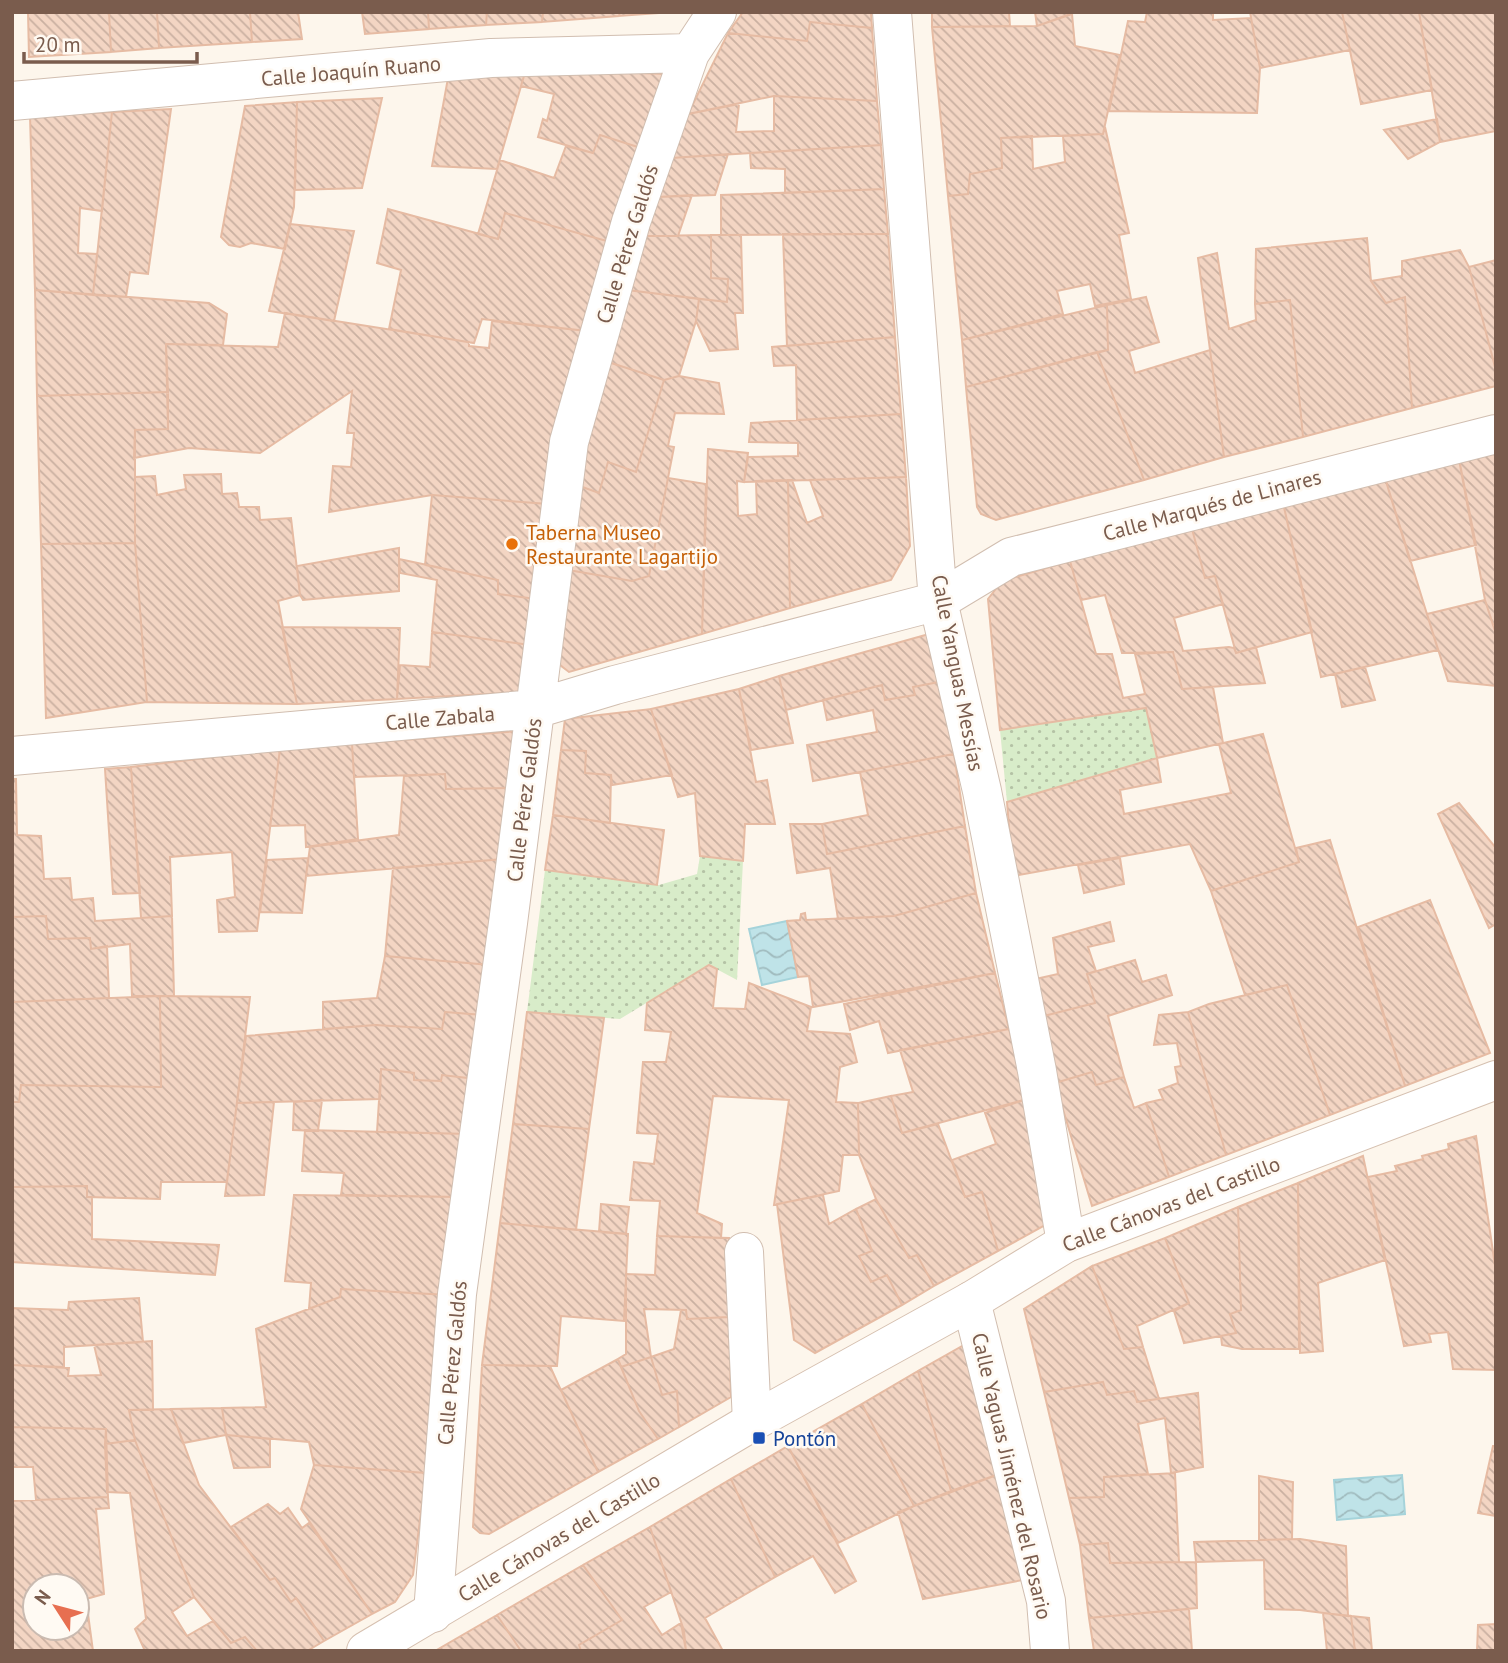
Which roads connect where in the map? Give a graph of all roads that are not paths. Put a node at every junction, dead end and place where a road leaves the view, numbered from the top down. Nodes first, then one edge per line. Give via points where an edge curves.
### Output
1 (717, 12) edge
2 (892, 12) edge
3 (690, 53) junction
4 (12, 101) edge
5 (1496, 433) edge
6 (938, 601) junction
7 (535, 709) junction
8 (12, 757) edge
9 (1496, 1080) edge
10 (1066, 1243) junction
11 (744, 1252) dead end
12 (971, 1301) junction
13 (751, 1422) junction
14 (433, 1613) junction
15 (366, 1651) edge
16 (1050, 1651) edge

1 - 3 street, Calle Pérez Galdós
2 - 6 street, Calle Yanguas Messías
3 - 4 street, Calle Joaquín Ruano via 491,58
3 - 7 street, Calle Pérez Galdós via 631,222 569,442
5 - 6 street, Calle Marqués de Linares via 1011,557
6 - 7 street, Calle Zabala
6 - 10 street, Calle Yanguas Messías via 982,791
7 - 8 street, Calle Zabala
7 - 14 street, Calle Pérez Galdós via 457,1294
9 - 10 street, Calle Cánovas del Castillo
10 - 12 street, Calle Cánovas del Castillo
11 - 13 street
12 - 13 street, Calle Cánovas del Castillo
12 - 16 street, Calle Yaguas Jiménez del Rosario via 1046,1601
13 - 14 street, Calle Cánovas del Castillo
14 - 15 street, Calle Cánovas del Castillo

